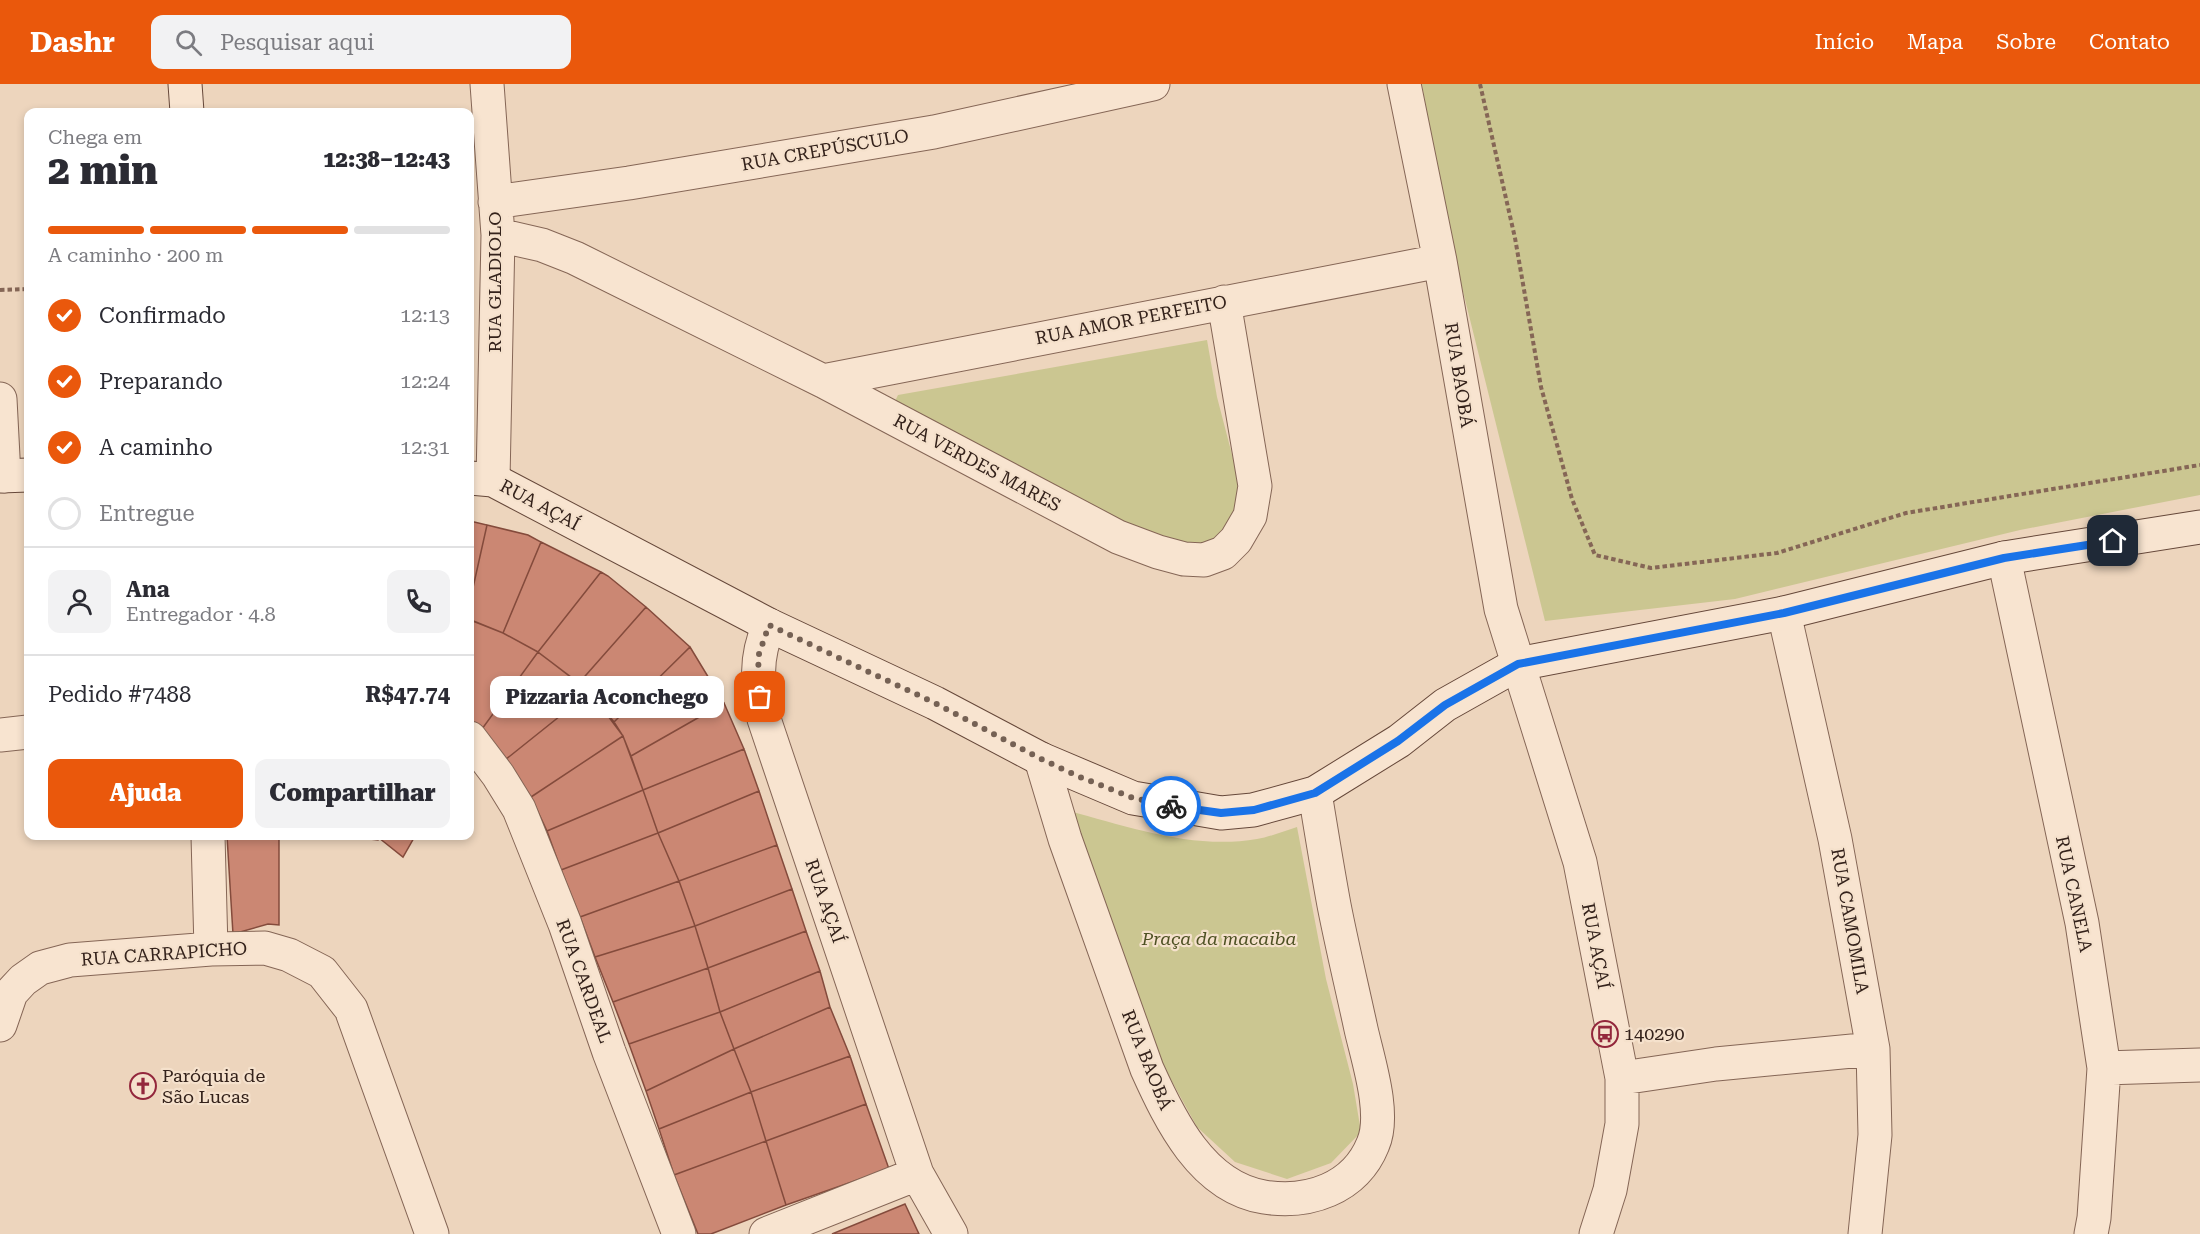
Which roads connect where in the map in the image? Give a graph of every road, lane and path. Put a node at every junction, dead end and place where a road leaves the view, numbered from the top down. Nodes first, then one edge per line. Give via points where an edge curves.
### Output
1 (185, 84) edge
2 (487, 84) edge
3 (1153, 84) edge
4 (1404, 84) edge
5 (1480, 84) edge
6 (187, 108) edge
7 (495, 202) junction
8 (498, 235) junction
9 (1440, 261) junction
10 (24, 289) edge
11 (0, 290) edge
12 (1224, 302) junction
13 (823, 381) junction
14 (0, 399) edge
15 (2200, 465) edge
16 (11, 476) edge
17 (481, 479) edge
18 (2200, 527) edge
19 (2004, 558) junction
20 (1784, 613) junction
21 (769, 625) junction
22 (1518, 664) junction
23 (24, 732) edge
24 (0, 735) edge
25 (474, 743) edge
26 (1041, 759) junction
27 (1315, 793) junction
28 (208, 840) edge
29 (211, 949) junction
30 (0, 1025) edge
31 (1873, 1049) junction
32 (2200, 1065) edge
33 (2104, 1068) junction
34 (1622, 1078) junction
35 (917, 1174) junction
36 (432, 1234) edge
37 (679, 1234) edge
38 (766, 1234) edge
39 (951, 1234) edge
40 (1596, 1234) edge
41 (1865, 1234) edge
42 (2091, 1234) edge

1 - 6 street
2 - 7 street, RUA GLADIOLO
3 - 7 street, RUA CREPÚSCULO via 934,132
4 - 9 street, RUA BAOBÁ
5 - 15 path via 1515,238 1541,387 1572,499 1595,555 1651,568 1777,553 1906,513
7 - 8 street, RUA GLADIOLO
8 - 13 street, RUA VERDES MARES via 542,245 575,258
8 - 17 street, RUA GLADIOLO
9 - 12 street, RUA AMOR PERFEITO
9 - 22 street, RUA BAOBÁ via 1501,609
10 - 11 path
12 - 13 street, RUA AMOR PERFEITO
12 - 13 street, RUA VERDES MARES via 1255,486 1250,516 1236,540 1223,553 1204,560 1184,559 1118,537
14 - 16 street
17 - 21 street, RUA AÇAÍ
18 - 19 street
19 - 20 street
19 - 33 street, RUA CANELA via 2082,923
20 - 22 street
20 - 31 street, RUA CAMOMILA via 1835,839
21 - 26 street via 935,703
21 - 35 street, RUA AÇAÍ via 758,657 764,719
22 - 27 street via 1445,705 1398,741
22 - 34 street, RUA AÇAÍ via 1580,862
23 - 24 street
25 - 37 street, RUA CARDEAL via 519,809
26 - 27 street via 1133,798 1221,813 1254,810
26 - 27 street, RUA BAOBÁ via 1065,839 1163,1104 1188,1146 1218,1177 1248,1195 1284,1200 1315,1196 1358,1168 1374,1144 1378,1118
28 - 29 street
29 - 30 street, RUA CARRAPICHO via 70,960 40,968 11,993
29 - 36 street, RUA CARRAPICHO via 265,948 289,955 322,972 339,991 351,1009
31 - 34 street via 1716,1064
31 - 41 street, RUA CAMOMILA via 1875,1135
32 - 33 street
33 - 42 street, RUA CANELA
34 - 40 street, RUA AÇAÍ via 1622,1124 1610,1190
35 - 38 street
35 - 39 street, RUA AÇAÍ

